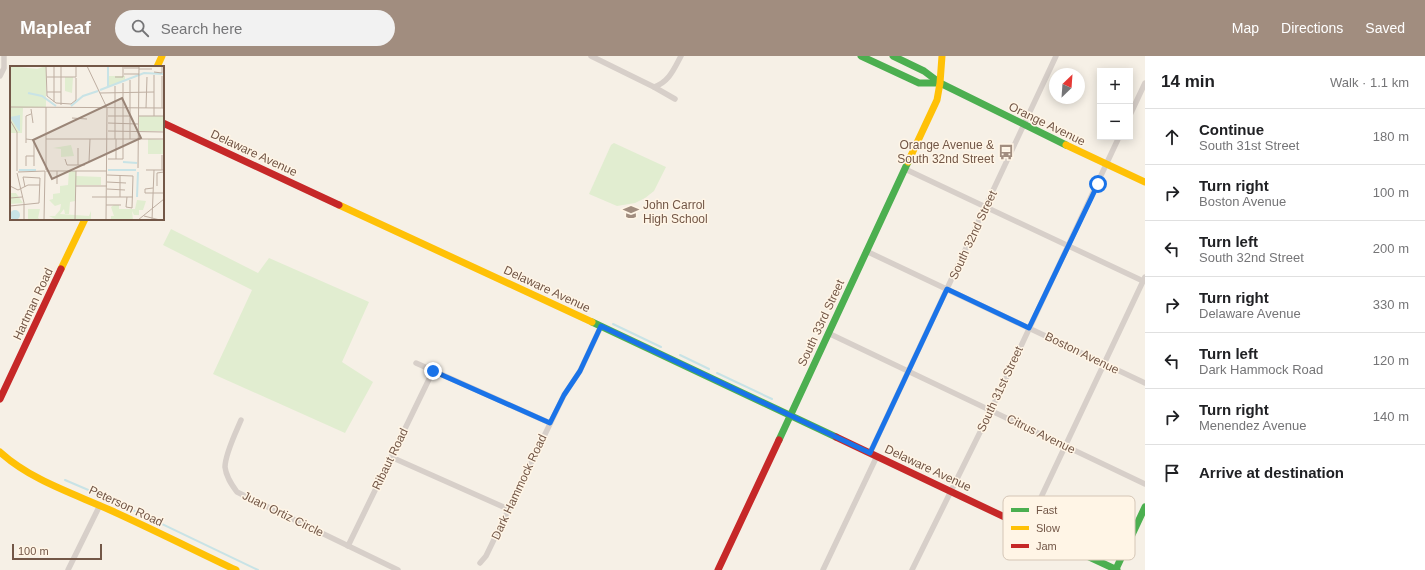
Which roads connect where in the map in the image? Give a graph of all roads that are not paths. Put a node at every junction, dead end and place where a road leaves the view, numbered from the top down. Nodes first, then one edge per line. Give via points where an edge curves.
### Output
1 (4, 56) edge
2 (162, 56) edge
3 (591, 56) edge
4 (681, 56) edge
5 (860, 56) edge
6 (893, 56) edge
7 (942, 56) edge
8 (1056, 56) edge
9 (157, 66) edge
10 (0, 76) edge
11 (940, 83) junction
12 (1145, 83) edge
13 (654, 87) junction
14 (674, 99) dead end
15 (1133, 108) edge
16 (164, 122) edge
17 (1023, 125) junction
18 (1118, 140) edge
19 (1107, 164) junction
20 (905, 169) junction
21 (1145, 182) edge
22 (986, 208) junction
23 (85, 220) edge
24 (1069, 246) junction
25 (866, 251) junction
26 (1144, 279) edge
27 (947, 289) junction
28 (601, 326) junction
29 (1029, 328) junction
30 (828, 333) junction
31 (416, 363) dead end
32 (1104, 364) junction
33 (433, 371) junction
34 (908, 372) junction
35 (1145, 383) edge
36 (0, 399) edge
37 (991, 410) junction
38 (791, 416) junction
39 (241, 420) dead end
40 (550, 423) junction
41 (1065, 446) junction
42 (0, 452) edge
43 (870, 453) junction
44 (878, 456) junction
45 (391, 457) junction
46 (0, 458) edge
47 (8, 460) junction
48 (1145, 484) edge
49 (951, 491) junction
50 (1042, 496) edge
51 (100, 505) junction
52 (1145, 506) edge
53 (508, 510) junction
54 (1003, 516) edge
55 (1135, 528) edge
56 (348, 546) junction
57 (1095, 560) edge
58 (1121, 560) edge
59 (480, 563) dead end
60 (68, 570) edge
61 (236, 570) edge
62 (398, 570) edge
63 (718, 570) edge
64 (822, 570) edge
65 (912, 570) edge
66 (1116, 570) edge

1 - 10 street via 4,68
2 - 9 street
3 - 13 street
4 - 13 street via 665,82
5 - 11 street, Orange Avenue via 919,83
6 - 11 street, Orange Avenue via 924,71
7 - 11 street, South 33rd Street
8 - 17 street, South 32nd Street
11 - 17 street, Orange Avenue
11 - 20 street, South 33rd Street via 937,100
12 - 15 street
13 - 14 street
16 - 28 street, Delaware Avenue
17 - 19 street, Orange Avenue
17 - 22 street, South 32nd Street
18 - 19 street, South 31st Street
19 - 21 street, Orange Avenue
19 - 24 street, South 31st Street
20 - 22 street
20 - 25 street, South 33rd Street
22 - 24 street
22 - 27 street, South 32nd Street
23 - 36 street, Hartman Road
24 - 26 street
24 - 29 street, South 31st Street
25 - 27 street, Boston Avenue
25 - 30 street, South 33rd Street
26 - 32 street
27 - 29 street, Boston Avenue
27 - 34 street, South 32nd Street
28 - 38 street, Delaware Avenue
28 - 40 street, Dark Hammock Road via 580,371
29 - 32 street, Boston Avenue
29 - 37 street, South 31st Street
30 - 34 street, Citrus Avenue
30 - 38 street, South 33rd Street
31 - 33 street
32 - 35 street, Boston Avenue
32 - 41 street
33 - 40 street
33 - 45 street, Ribaut Road
34 - 37 street, Citrus Avenue
34 - 43 street, South 32nd Street
37 - 41 street, Citrus Avenue
37 - 49 street, South 31st Street
38 - 43 street, Delaware Avenue
38 - 63 street, South 33rd Street
39 - 56 street, Juan Ortiz Circle via 225,468 237,492
40 - 53 street, Dark Hammock Road
41 - 48 street, Citrus Avenue
41 - 50 street
42 - 47 street, Peterson Road
43 - 44 street, Delaware Avenue
44 - 49 street, Delaware Avenue
44 - 64 street
45 - 53 street
45 - 56 street, Ribaut Road
46 - 47 street, Peterson Road
47 - 51 street, Peterson Road via 56,487
49 - 54 street, Delaware Avenue
49 - 65 street, South 31st Street
51 - 60 street
51 - 61 street, Peterson Road
52 - 55 street
53 - 59 street, Dark Hammock Road via 486,556
56 - 62 street, Juan Ortiz Circle
57 - 66 street, Delaware Avenue
58 - 66 street

